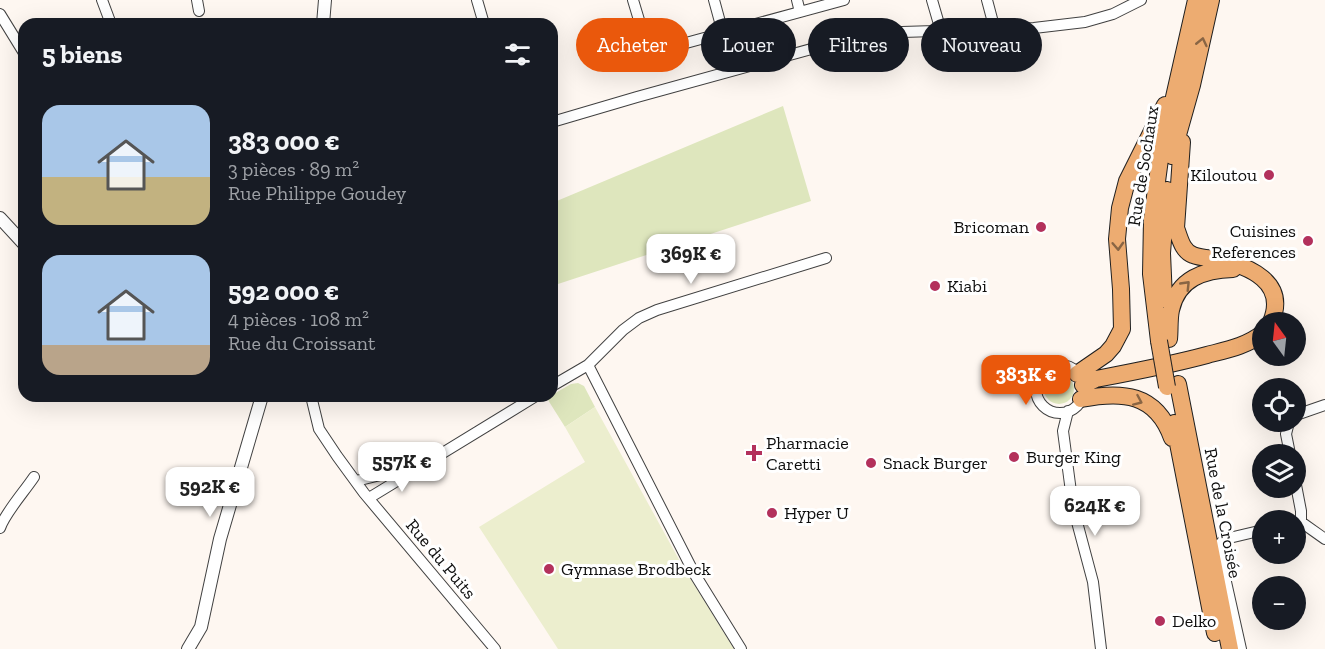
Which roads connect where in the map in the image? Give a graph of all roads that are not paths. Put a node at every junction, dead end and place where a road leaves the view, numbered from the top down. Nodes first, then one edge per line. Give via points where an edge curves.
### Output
1 (102, 0) edge
2 (325, 0) edge
3 (477, 0) edge
4 (633, 0) edge
5 (714, 0) edge
6 (797, 0) edge
7 (844, 0) edge
8 (932, 0) edge
9 (987, 0) edge
10 (1141, 0) edge
11 (1196, 0) edge
12 (1211, 0) edge
13 (800, 12) junction
14 (0, 14) edge
15 (109, 18) edge
16 (324, 18) edge
17 (482, 18) edge
18 (719, 18) edge
19 (778, 18) edge
20 (937, 18) edge
21 (991, 18) edge
22 (1042, 27) edge
23 (921, 32) edge
24 (701, 39) edge
25 (18, 43) edge
26 (1186, 79) junction
27 (558, 120) edge
28 (0, 218) edge
29 (18, 238) edge
30 (826, 258) dead end
31 (1247, 268) junction
32 (1274, 312) edge
33 (1164, 340) junction
34 (1252, 340) edge
35 (588, 365) junction
36 (558, 383) edge
37 (1173, 385) junction
38 (1081, 386) junction
39 (260, 402) edge
40 (312, 402) edge
41 (526, 402) edge
42 (1325, 405) edge
43 (1068, 411) junction
44 (1052, 412) junction
45 (1306, 412) edge
46 (1063, 431) junction
47 (421, 465) junction
48 (1183, 471) junction
49 (34, 477) dead end
50 (356, 481) junction
51 (369, 498) junction
52 (2, 513) edge
53 (1306, 527) edge
54 (0, 528) edge
55 (1252, 532) edge
56 (1325, 539) edge
57 (1101, 648) edge
58 (188, 649) edge
59 (495, 649) edge
60 (741, 649) edge
61 (1218, 649) edge
62 (1230, 649) edge
63 (1241, 649) edge

1 - 15 street
2 - 16 street
3 - 17 street
4 - 24 street via 642,30 675,46
5 - 18 street
6 - 13 street
7 - 13 street
8 - 20 street
9 - 21 street
10 - 22 street via 1085,22
11 - 26 main road, Rue de Sochaux
26 -> 12 main road, Rue de Sochaux
13 - 19 street
14 - 25 street
23 - 27 street via 855,37
26 - 31 main road via 1176,228 1186,250 1193,255
26 - 33 main road, Rue de Sochaux via 1168,179 1162,254
26 - 33 main road, Rue de Sochaux via 1160,159 1152,219 1151,274
26 -> 38 main road via 1127,181 1117,239 1122,329
28 - 29 street
30 - 35 street via 639,318
31 - 32 main road via 1262,276 1271,288
33 -> 31 main road via 1171,309 1190,280 1202,272
33 - 37 main road, bridge
34 - 38 main road
35 - 36 street
35 - 60 street via 694,573
37 - 48 main road
37 - 62 main road, Rue de la Croisée
38 - 43 street
38 - 44 street via 1072,369 1059,365 1042,373 1036,395
38 -> 48 main road via 1105,395 1125,395 1158,413 1168,428
39 - 58 street via 220,539 201,627
40 - 50 street, Rue du Puits via 319,429
41 - 47 street
42 - 45 street
43 - 44 street
43 - 46 street
44 - 46 street
46 - 57 street via 1073,507 1093,582
47 - 50 street
47 - 51 street
48 - 61 main road
49 - 52 street via 12,510
50 - 51 street, Rue du Puits
51 - 59 street, Rue du Puits
52 - 54 street
53 - 56 street
55 - 63 street via 1225,538 1218,546

